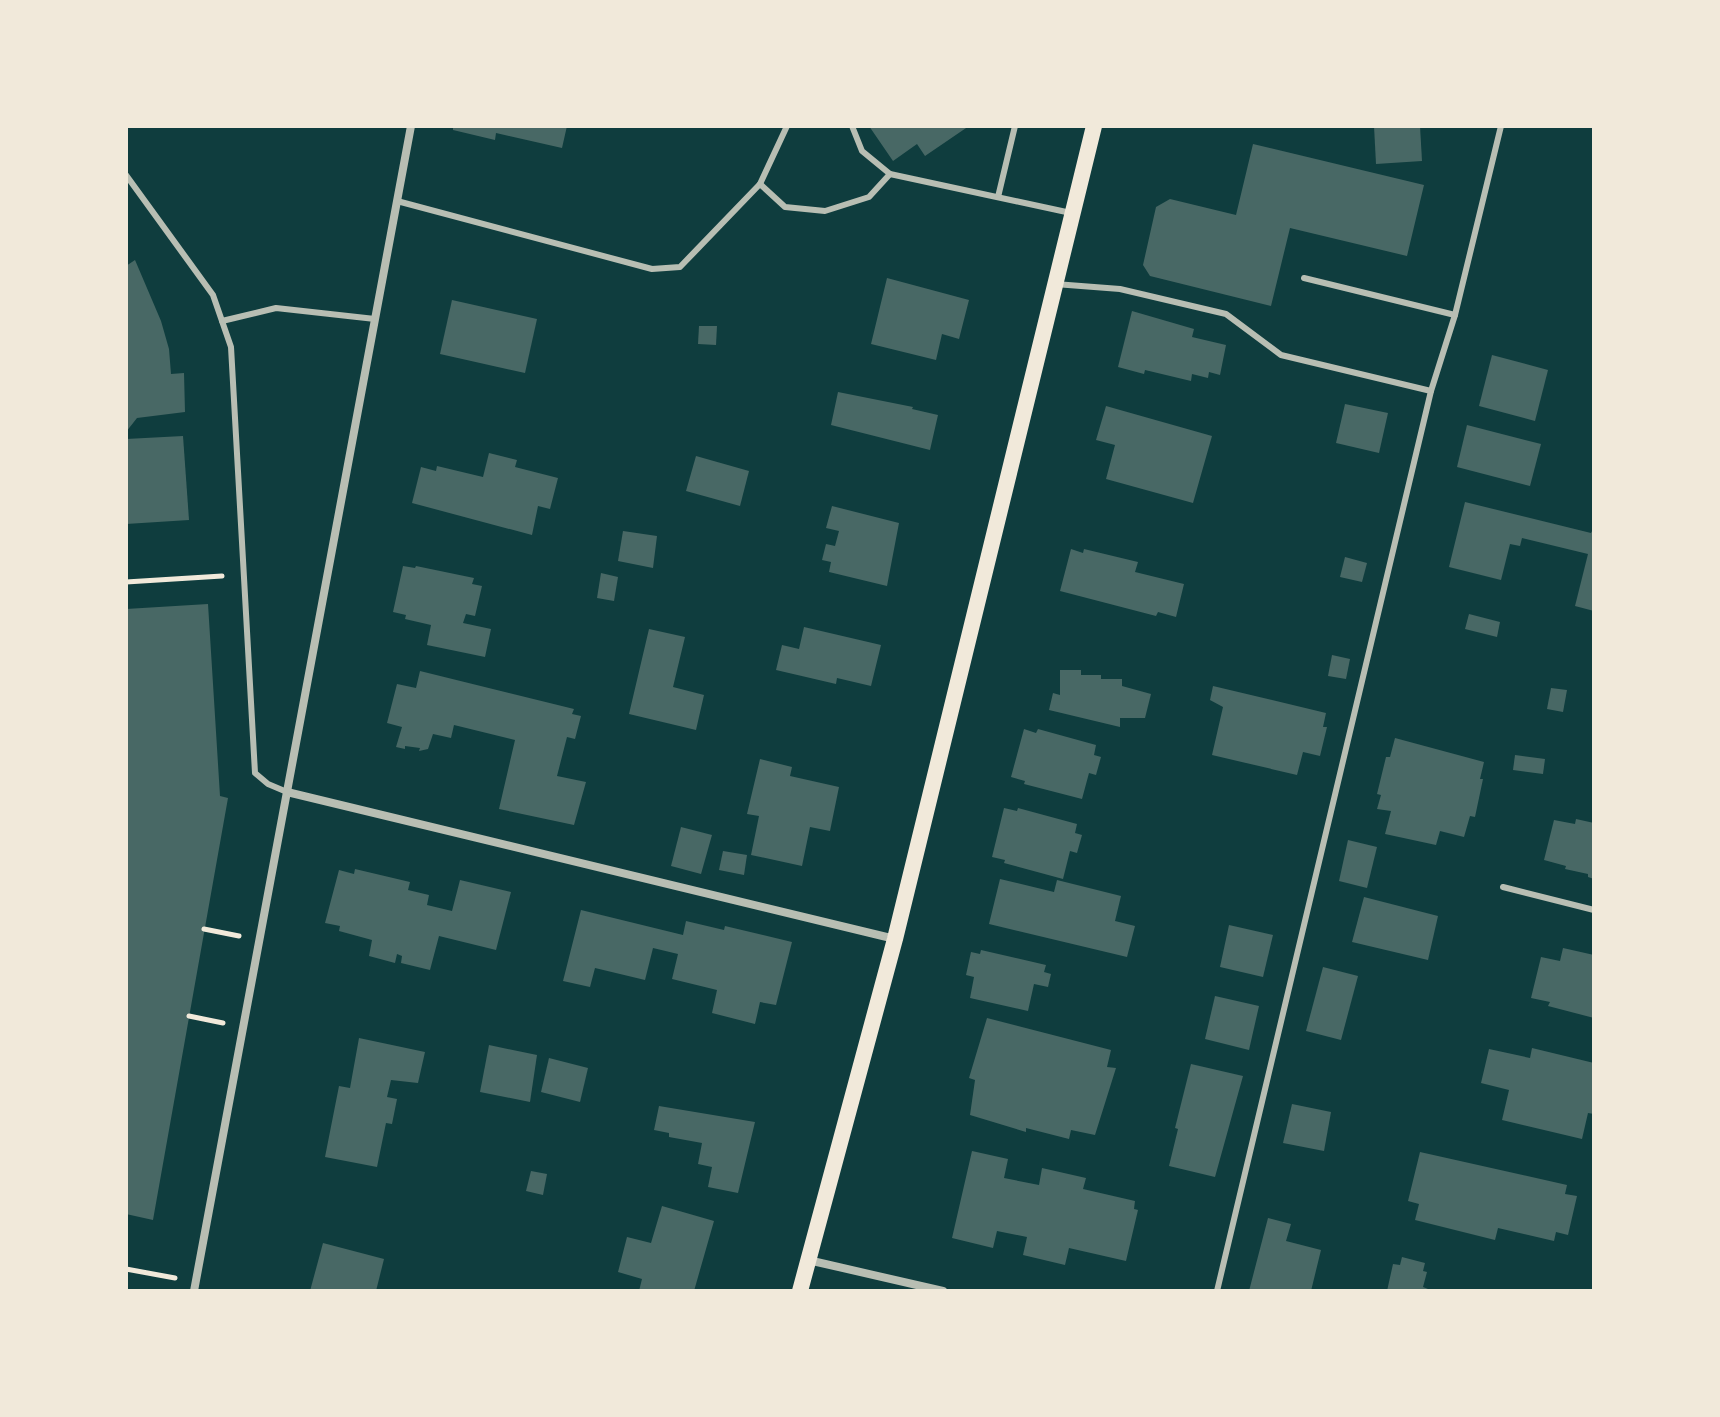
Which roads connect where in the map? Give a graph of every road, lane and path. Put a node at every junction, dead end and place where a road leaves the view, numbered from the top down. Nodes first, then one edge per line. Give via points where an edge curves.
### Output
1 (411, 126) edge
2 (787, 126) edge
3 (852, 126) edge
4 (1015, 126) edge
5 (1094, 126) edge
6 (1501, 126) edge
7 (890, 174) junction
8 (126, 175) edge
9 (760, 184) junction
10 (998, 197) junction
11 (397, 201) junction
12 (1073, 213) junction
13 (1304, 278) dead end
14 (1055, 284) junction
15 (1455, 315) junction
16 (375, 319) junction
17 (222, 321) junction
18 (1431, 391) junction
19 (243, 575) junction
20 (126, 582) edge
21 (287, 792) junction
22 (1503, 887) dead end
23 (1594, 910) edge
24 (204, 929) dead end
25 (895, 939) junction
26 (260, 940) junction
27 (189, 1016) dead end
28 (243, 1028) junction
29 (807, 1259) junction
30 (126, 1269) edge
31 (195, 1287) edge
32 (800, 1291) edge
33 (943, 1291) edge
34 (1217, 1291) edge

1 - 11 street
2 - 9 lane
3 - 7 lane via 862,151
4 - 10 lane
5 - 12 main road
6 - 15 lane
7 - 9 lane via 869,197 825,211 785,207
7 - 10 lane
8 - 17 lane via 213,295
9 - 11 lane via 680,267 652,269
10 - 12 lane
11 - 16 street
12 - 14 main road
13 - 15 lane
14 - 18 lane via 1120,289 1226,314 1281,355
14 - 25 main road
15 - 18 lane
16 - 17 lane via 276,308
16 - 21 street
17 - 19 lane via 231,347
18 - 34 lane
19 - 20 path
19 - 21 lane via 255,773
21 - 25 street
21 - 26 street
22 - 23 lane
24 - 26 path
25 - 29 main road
26 - 28 street
27 - 28 path
28 - 31 street
29 - 32 main road
29 - 33 street
30 - 31 path

